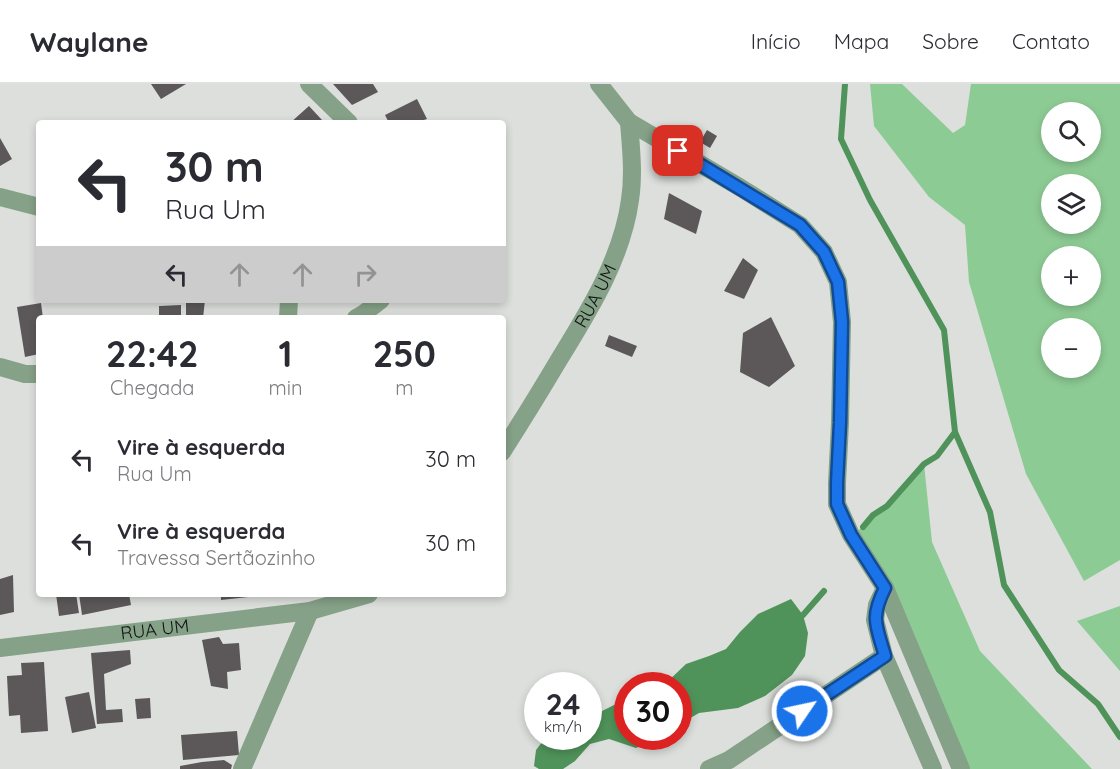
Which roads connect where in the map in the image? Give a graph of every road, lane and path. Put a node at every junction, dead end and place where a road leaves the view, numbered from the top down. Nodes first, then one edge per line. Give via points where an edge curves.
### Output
1 (309, 84) edge
2 (599, 84) edge
3 (347, 120) edge
4 (629, 122) junction
5 (0, 197) edge
6 (36, 206) edge
7 (377, 303) edge
8 (361, 315) edge
9 (0, 367) edge
10 (36, 374) edge
11 (506, 446) edge
12 (885, 588) junction
13 (359, 597) edge
14 (310, 611) junction
15 (0, 648) edge
16 (885, 656) junction
17 (242, 769) edge
18 (709, 769) edge
19 (933, 769) edge
20 (961, 769) edge

1 - 3 street
2 - 4 street
4 - 11 street, RUA UM via 633,174 630,201 613,265 578,330
4 - 12 street via 800,225 824,252 838,282 842,322 837,504 851,535
5 - 6 street
7 - 8 street
9 - 10 street
12 - 16 street via 875,620
12 - 20 street
13 - 14 street, RUA UM
14 - 15 street, RUA UM
14 - 17 street
16 - 18 street via 729,760
16 - 19 street

